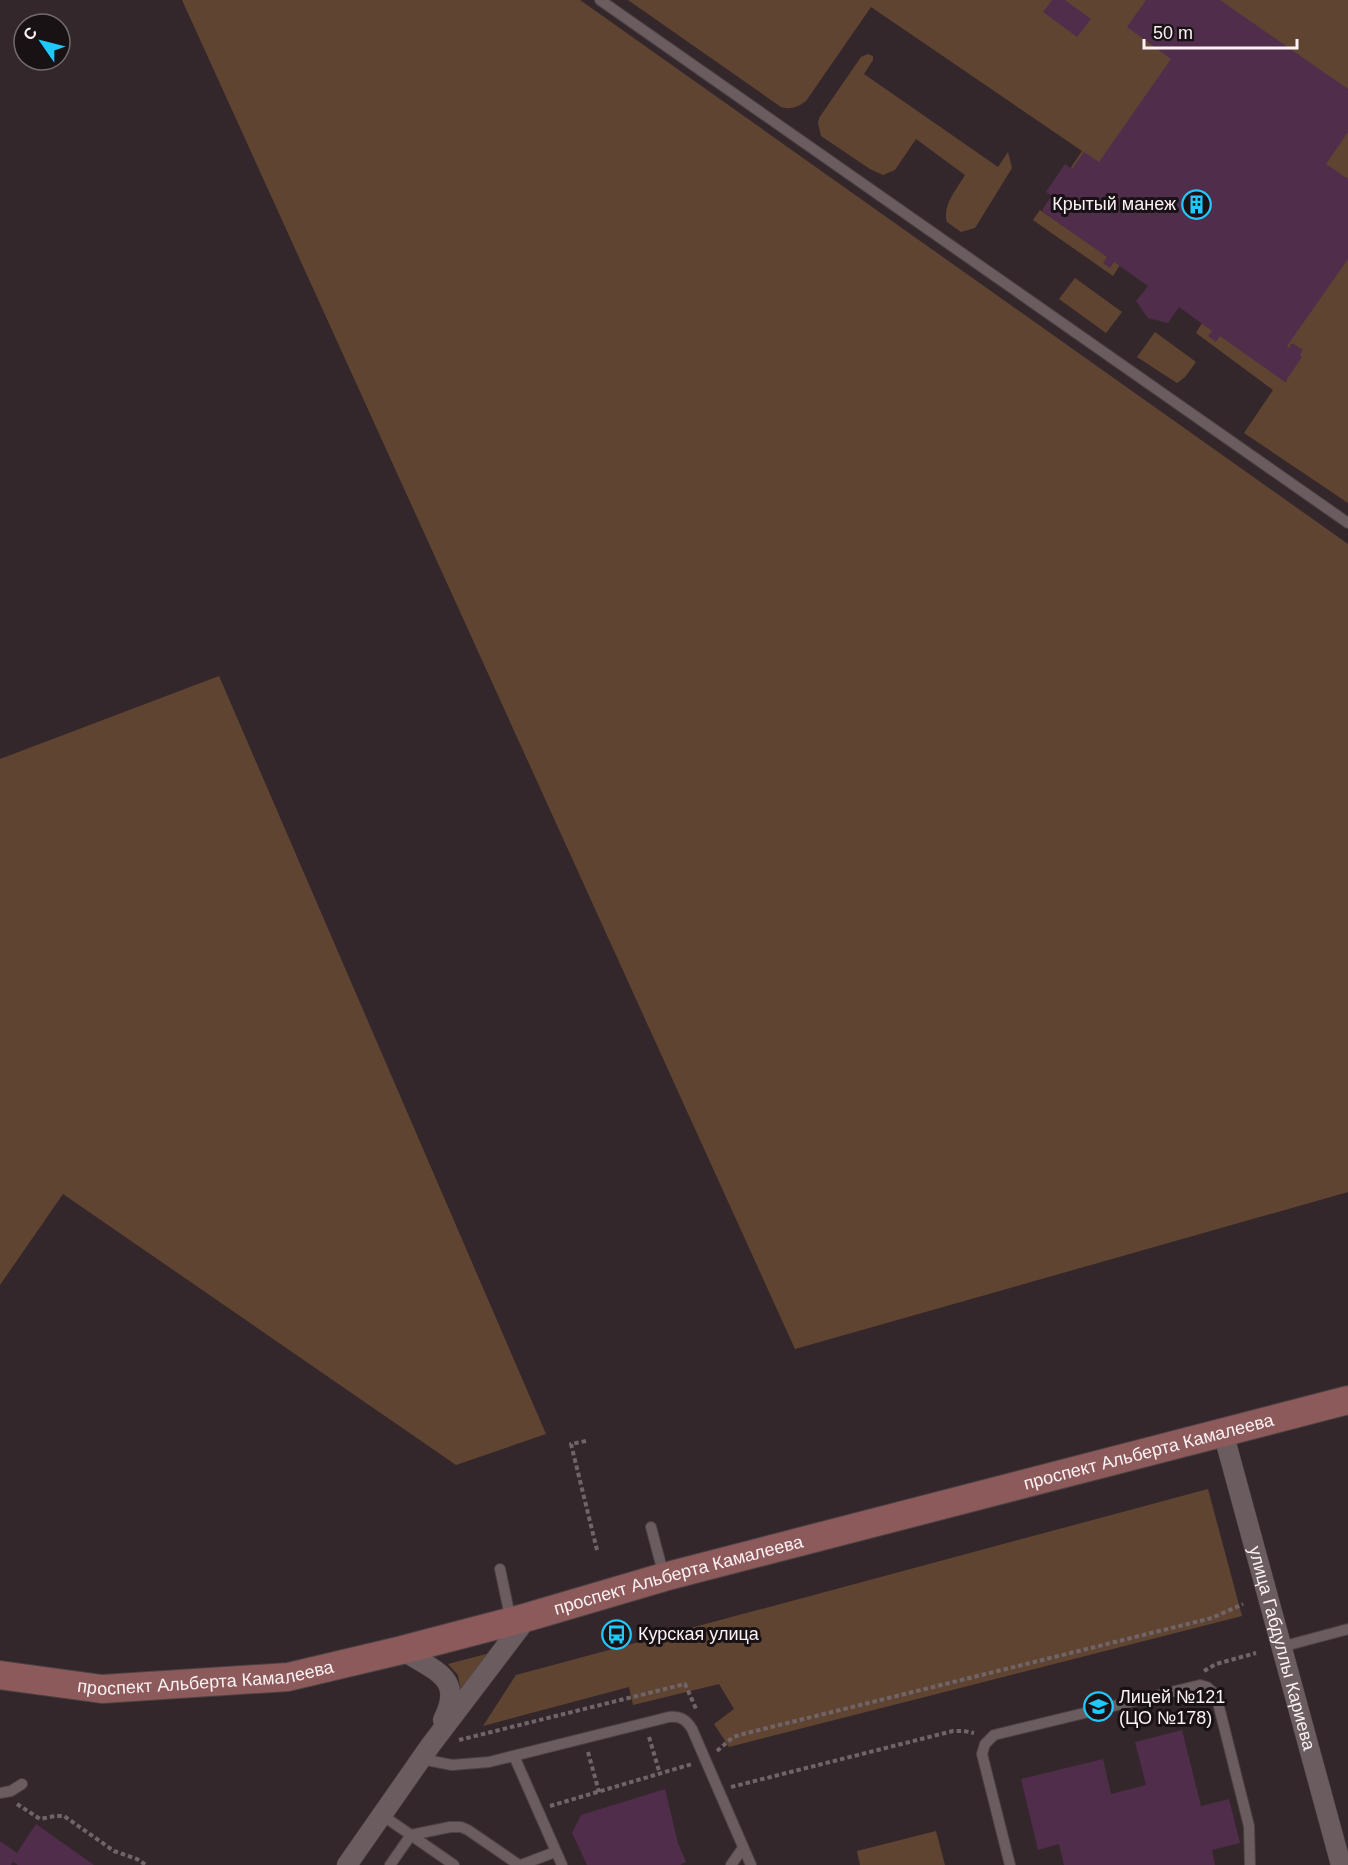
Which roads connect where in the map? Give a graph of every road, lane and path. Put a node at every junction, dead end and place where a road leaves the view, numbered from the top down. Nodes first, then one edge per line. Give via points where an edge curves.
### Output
1 (600, 0) edge
2 (1348, 523) edge
3 (1348, 1400) edge
4 (1222, 1432) junction
5 (586, 1441) dead end
6 (651, 1527) dead end
7 (597, 1550) dead end
8 (500, 1569) dead end
9 (664, 1577) junction
10 (1244, 1604) dead end
11 (520, 1619) junction
12 (1348, 1629) edge
13 (1281, 1647) junction
14 (402, 1650) junction
15 (1256, 1653) dead end
16 (0, 1675) edge
17 (1193, 1685) junction
18 (645, 1723) junction
19 (584, 1738) junction
20 (988, 1740) junction
21 (425, 1752) junction
22 (514, 1756) junction
23 (706, 1760) junction
24 (660, 1774) junction
25 (22, 1784) dead end
26 (718, 1790) junction
27 (599, 1792) junction
28 (1, 1793) edge
29 (537, 1810) junction
30 (382, 1815) junction
31 (411, 1835) junction
32 (743, 1848) junction
33 (555, 1852) junction
34 (146, 1865) edge
35 (347, 1865) edge
36 (390, 1865) edge
37 (454, 1865) edge
38 (520, 1865) edge
39 (562, 1865) edge
40 (731, 1865) edge
41 (751, 1865) edge
42 (1010, 1865) edge
43 (1250, 1865) edge
44 (1341, 1865) edge

1 - 2 lane
3 - 4 main road, проспект Альберта Камалеева
4 - 9 main road, проспект Альберта Камалеева
4 - 13 street, улица Габдуллы Кариева
5 - 7 path via 572,1444
6 - 9 lane
8 - 11 lane
9 - 11 main road, проспект Альберта Камалеева
10 - 23 path via 1212,1618 739,1735
11 - 14 main road, проспект Альберта Камалеева
11 - 21 street
12 - 13 lane
13 - 44 street, улица Габдуллы Кариева
14 - 16 main road, проспект Альберта Камалеева via 288,1677 102,1689
14 - 21 street via 447,1680 451,1688 448,1709
15 - 17 path via 1210,1666
17 - 20 lane
17 - 43 lane via 1207,1686 1216,1695 1249,1826
18 - 19 lane
18 - 23 lane via 669,1717 685,1720
18 - 24 path
19 - 22 lane
19 - 27 path
20 - 26 path via 969,1732 953,1731
20 - 42 lane via 982,1754
21 - 22 lane via 452,1765
21 - 30 street
22 - 29 lane
23 - 24 path
23 - 26 lane
24 - 27 path
25 - 28 lane
26 - 32 lane
27 - 29 path
28 - 34 path via 40,1819 64,1816 114,1851
29 - 33 lane
30 - 31 lane
30 - 35 street
31 - 36 lane
31 - 37 lane
31 - 38 lane via 461,1827
32 - 40 lane
32 - 41 lane
33 - 38 lane
33 - 39 lane

